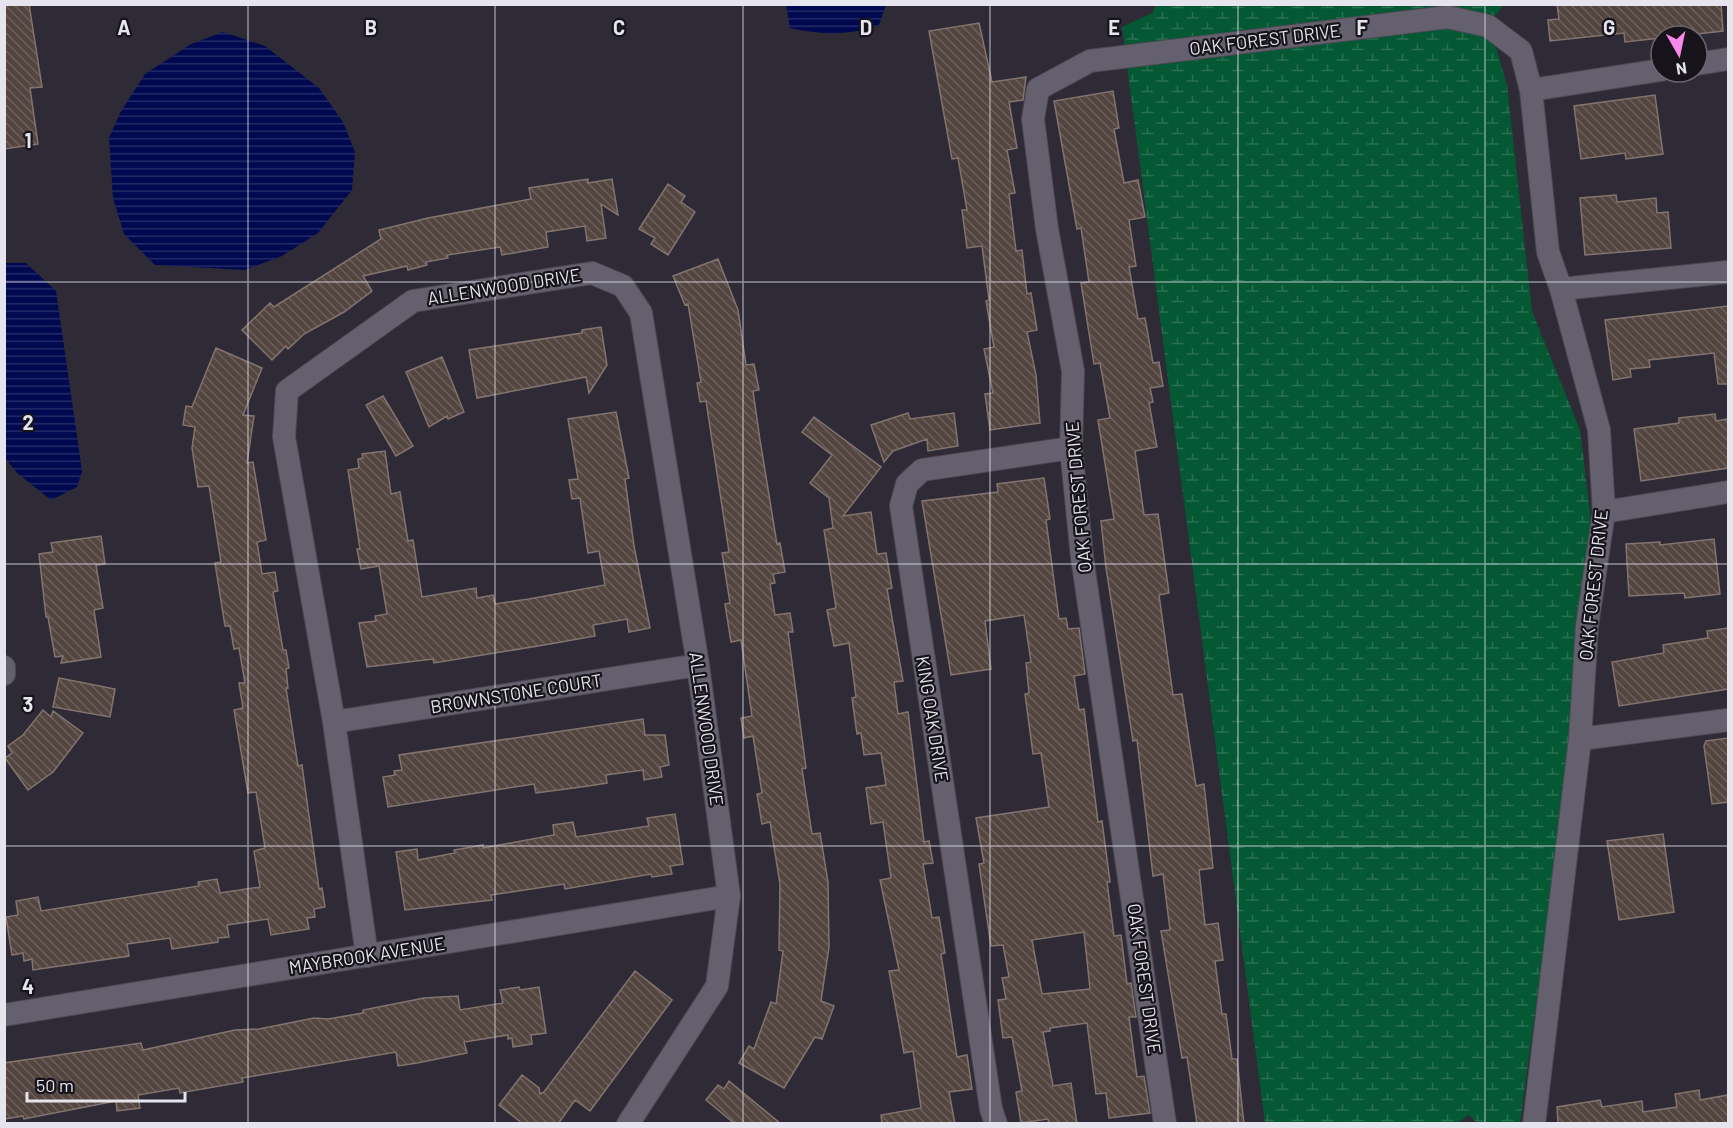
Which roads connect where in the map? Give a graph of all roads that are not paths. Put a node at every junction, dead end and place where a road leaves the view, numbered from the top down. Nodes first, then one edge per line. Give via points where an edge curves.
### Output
1 (1728, 59) edge
2 (1709, 62) edge
3 (1649, 72) edge
4 (1531, 90) junction
5 (1728, 272) edge
6 (1561, 289) junction
7 (1071, 448) junction
8 (1728, 492) edge
9 (1604, 512) junction
10 (698, 665) junction
11 (4, 667) edge
12 (4, 674) edge
13 (1728, 720) edge
14 (334, 722) junction
15 (1580, 739) junction
16 (729, 896) junction
17 (367, 956) junction
18 (4, 1015) edge
19 (628, 1124) edge
20 (996, 1124) edge
21 (1165, 1124) edge
22 (1534, 1124) edge

1 - 2 street
3 - 4 street
4 - 6 street, OAK FOREST DRIVE via 1548,252
4 - 7 street, OAK FOREST DRIVE via 1521,51 1488,26 1448,17 1090,61 1038,89 1033,119 1047,230 1073,371
5 - 6 street
6 - 9 street, OAK FOREST DRIVE via 1599,430
7 - 20 street, KING OAK DRIVE via 922,470 906,484 901,506
7 - 21 street, OAK FOREST DRIVE via 1082,557
8 - 9 street
9 - 15 street, OAK FOREST DRIVE via 1587,626
10 - 14 street, BROWNSTONE COURT
10 - 14 street, ALLENWOOD DRIVE via 641,313 623,286 591,273 413,301 287,392 284,437
10 - 16 street, ALLENWOOD DRIVE
11 - 12 street
13 - 15 street
14 - 17 street, ALLENWOOD DRIVE
15 - 22 street, OAK FOREST DRIVE
16 - 17 street, MAYBROOK AVENUE
16 - 19 street, ALLENWOOD DRIVE via 717,986
17 - 18 street, MAYBROOK AVENUE

